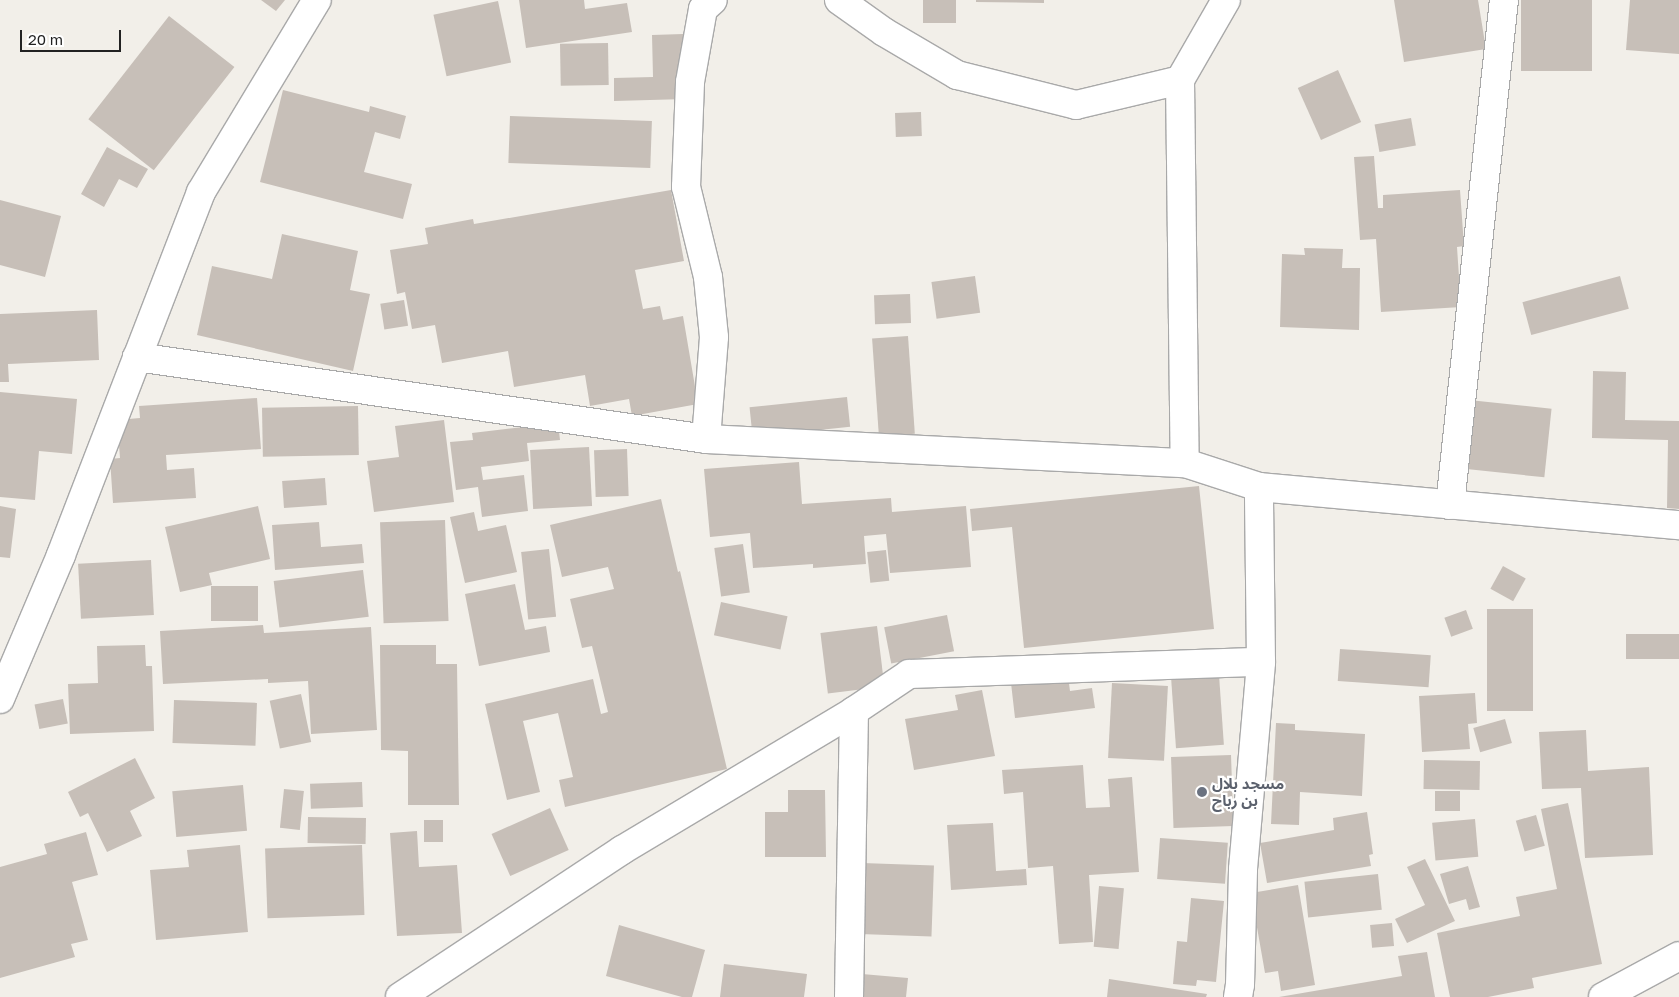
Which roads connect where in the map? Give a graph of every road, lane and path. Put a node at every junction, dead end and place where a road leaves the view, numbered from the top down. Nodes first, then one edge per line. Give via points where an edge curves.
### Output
1 (317, 0) edge
2 (713, 0) edge
3 (839, 0) edge
4 (1226, 0) edge
5 (1504, 0) edge
6 (1180, 80) junction
7 (138, 357) junction
8 (706, 439) junction
9 (1185, 463) junction
10 (1259, 488) junction
11 (1450, 504) junction
12 (1679, 525) edge
13 (1261, 662) junction
14 (0, 699) edge
15 (854, 712) junction
16 (1679, 956) edge
17 (400, 997) edge
18 (848, 997) edge
19 (1238, 997) edge
20 (1603, 997) edge

1 - 7 street via 201,192
2 - 8 street via 702,9 690,82 686,187 708,277 714,336
3 - 6 street via 884,32 957,74 1076,105
4 - 6 street
5 - 11 street
6 - 9 street
7 - 8 street
7 - 14 street
8 - 9 street
9 - 10 street
10 - 11 street
10 - 13 street
11 - 12 street
13 - 15 street via 909,674
13 - 19 street via 1243,869
15 - 17 street via 622,850
15 - 18 street
16 - 20 street

